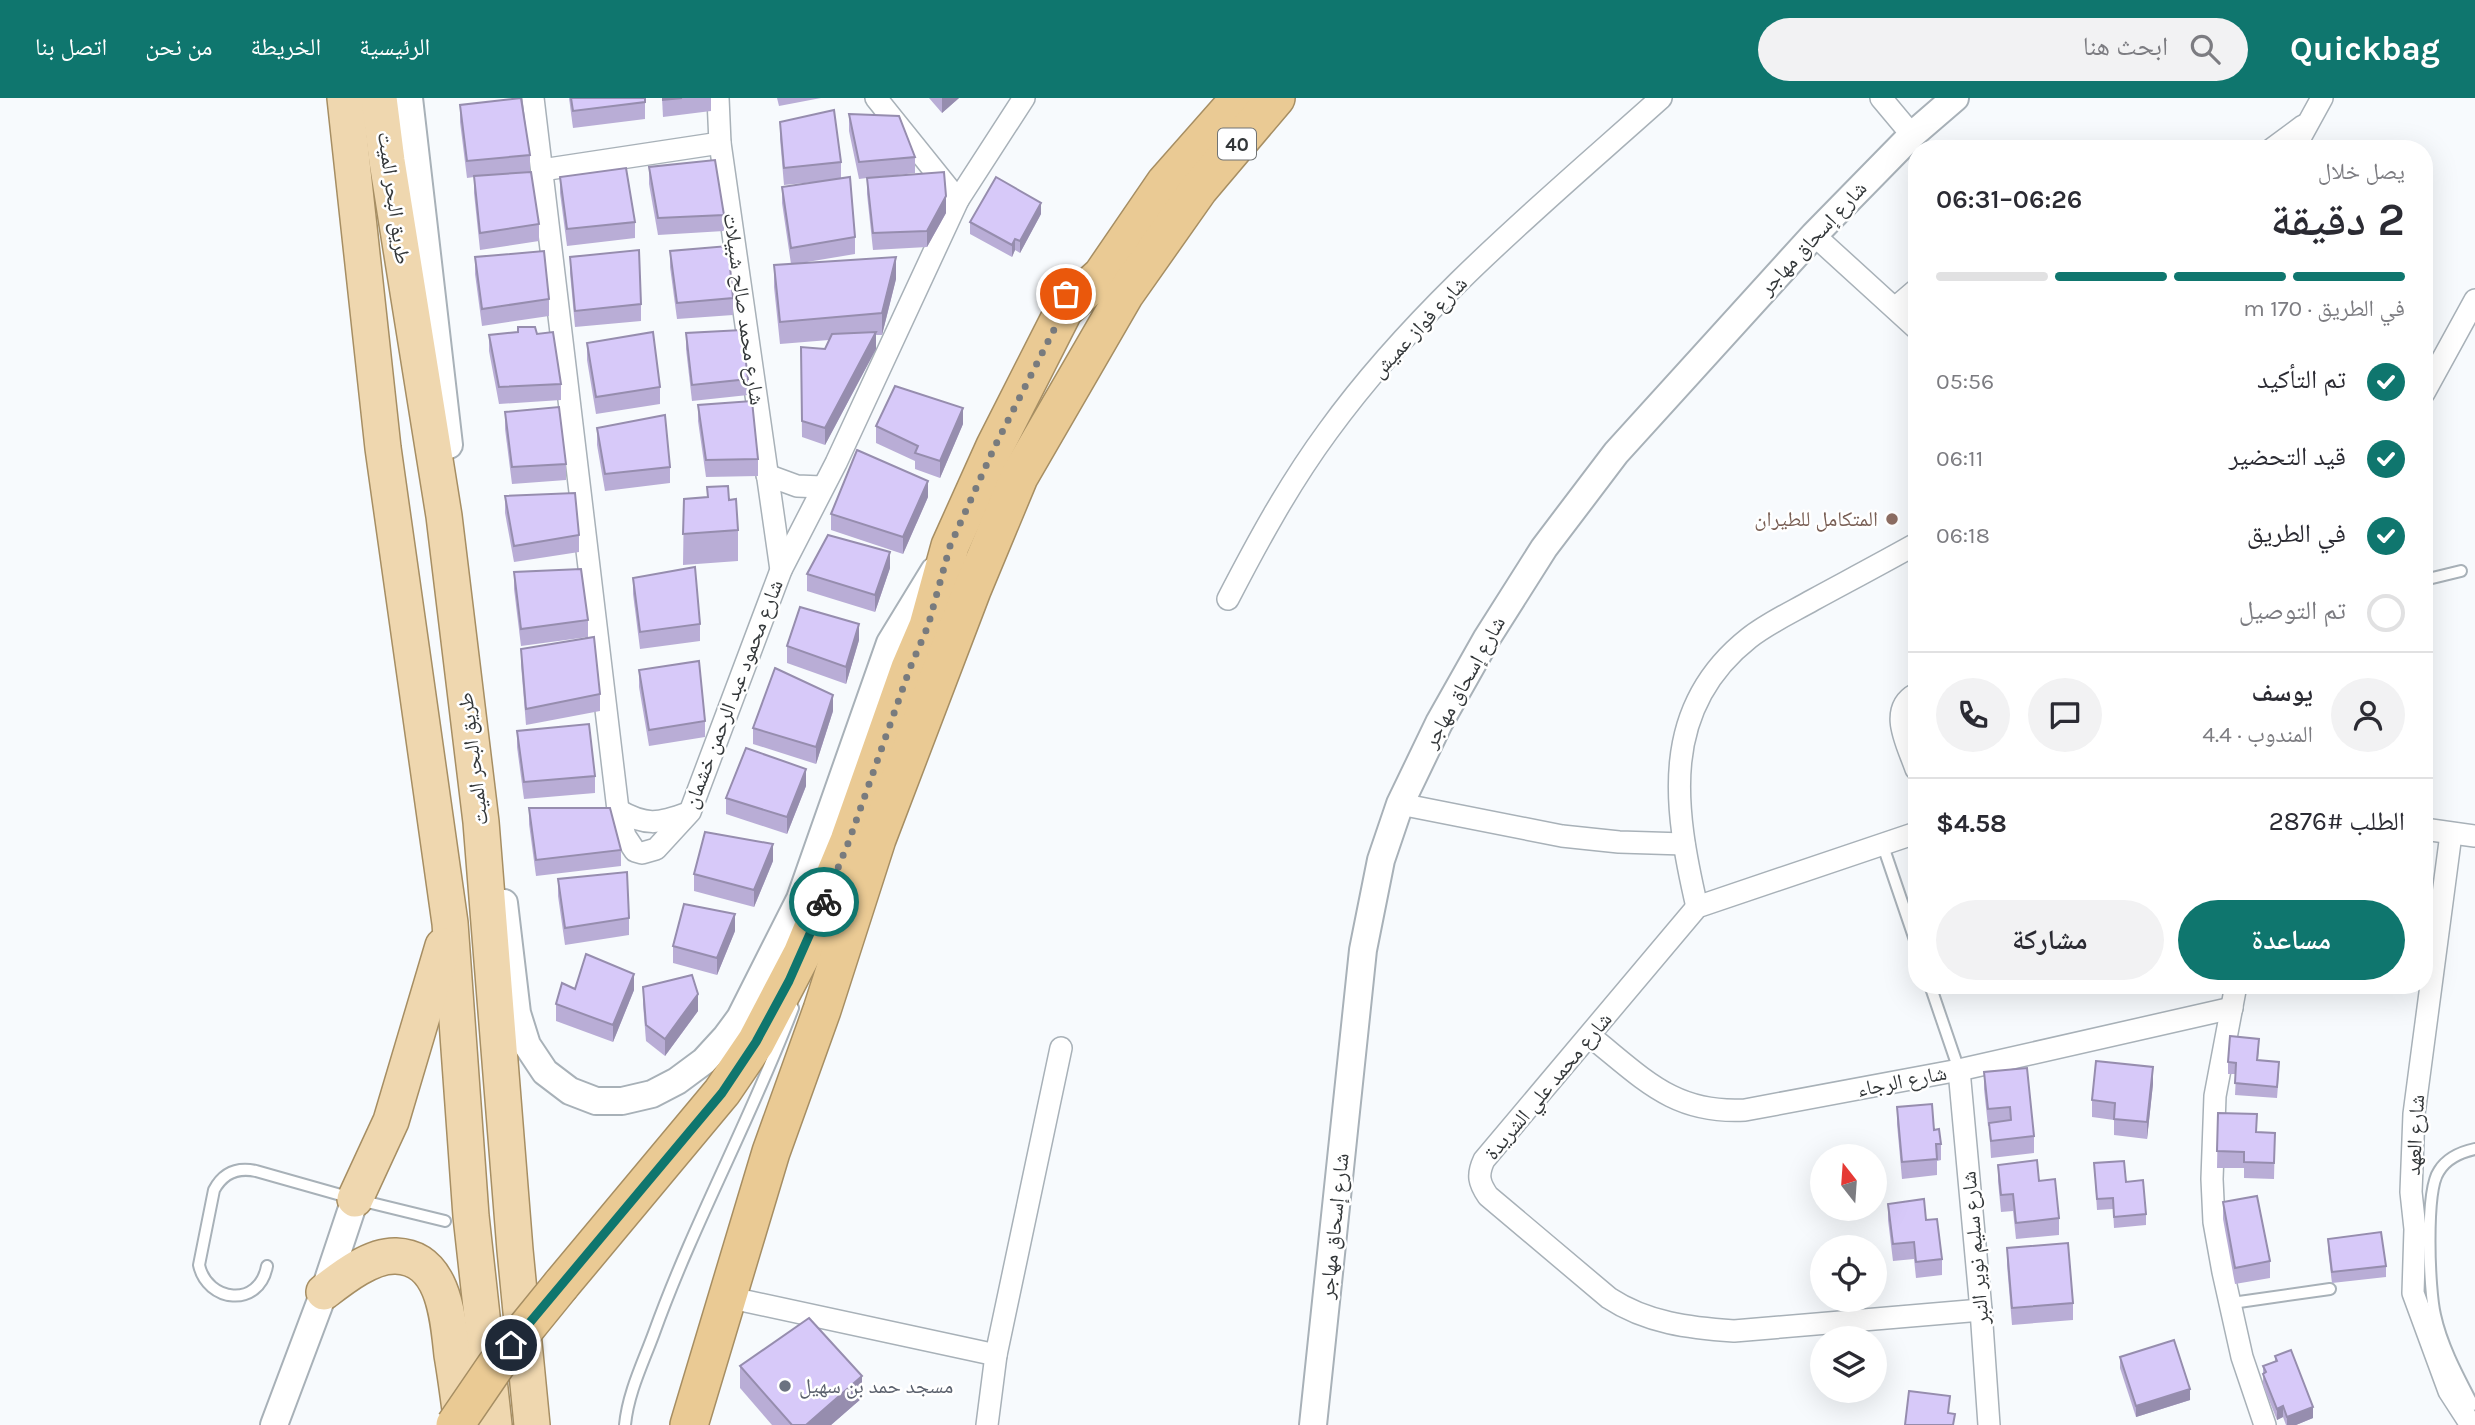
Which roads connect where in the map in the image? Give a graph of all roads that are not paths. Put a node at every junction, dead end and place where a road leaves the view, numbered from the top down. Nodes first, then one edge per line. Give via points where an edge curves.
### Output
1 (345, 98) edge
2 (379, 98) edge
3 (408, 98) edge
4 (533, 98) edge
5 (718, 98) edge
6 (876, 98) edge
7 (1024, 98) edge
8 (1207, 98) edge
9 (1240, 98) edge
10 (1276, 98) edge
11 (1661, 98) edge
12 (1881, 98) edge
13 (1955, 98) edge
14 (2322, 98) edge
15 (2310, 121) junction
16 (1912, 135) junction
17 (2284, 140) edge
18 (2299, 140) edge
19 (720, 143) junction
20 (542, 170) junction
21 (1182, 186) junction
22 (958, 200) junction
23 (1814, 235) junction
24 (1908, 297) edge
25 (2475, 300) edge
26 (1895, 308) junction
27 (1064, 310) junction
28 (1908, 320) edge
29 (2433, 377) edge
30 (767, 475) junction
31 (822, 487) junction
32 (950, 546) junction
33 (1908, 548) edge
34 (781, 570) junction
35 (2461, 571) dead end
36 (2433, 578) edge
37 (1228, 599) dead end
38 (1908, 700) edge
39 (1908, 746) edge
40 (1400, 804) junction
41 (618, 810) junction
42 (690, 813) junction
43 (2433, 831) edge
44 (2451, 834) junction
45 (1908, 835) edge
46 (2475, 836) edge
47 (1882, 843) junction
48 (1684, 844) junction
49 (831, 886) junction
50 (1698, 907) junction
51 (1908, 919) edge
52 (450, 923) junction
53 (2433, 967) edge
54 (807, 970) dead end
55 (798, 994) dead end
56 (1933, 994) edge
57 (2234, 994) edge
58 (2429, 994) edge
59 (2232, 1008) junction
60 (1590, 1036) junction
61 (1061, 1048) dead end
62 (1959, 1070) junction
63 (2475, 1149) edge
64 (355, 1199) junction
65 (458, 1218) junction
66 (515, 1250) junction
67 (2422, 1260) junction
68 (267, 1266) dead end
69 (2330, 1289) dead end
70 (324, 1292) junction
71 (727, 1297) junction
72 (2232, 1303) junction
73 (1981, 1310) junction
74 (996, 1355) junction
75 (2472, 1415) edge
76 (274, 1425) edge
77 (455, 1425) edge
78 (462, 1425) edge
79 (494, 1425) edge
80 (531, 1425) edge
81 (625, 1425) edge
82 (689, 1425) edge
83 (987, 1425) edge
84 (1312, 1425) edge
85 (1989, 1425) edge
86 (2265, 1425) edge

1 - 52 main road via 383,448
2 - 66 main road, طريق البحر الميت via 444,516 481,822
3 - 32 street via 517,1013 527,1045 545,1072 570,1091 596,1101 652,1094 704,1060 740,1018 800,899 890,643
4 - 20 street, شارع محمود عبد الرحمن خشمان
5 - 19 street, شارع محمد صالح شبيلات
6 - 22 street
7 - 22 street, شارع محمود عبد الرحمن خشمان
8 - 27 highway via 1069,278
9 - 21 highway, 40
10 - 21 highway, 40
11 - 37 street, شارع فواز عميش via 1497,245 1376,370 1328,430 1274,511
12 - 16 street
13 - 16 street, شارع إسحاق مهاجر
14 - 15 street
15 - 17 street
15 - 18 street
16 - 23 street, شارع إسحاق مهاجر
19 - 20 street
19 - 30 street, شارع محمد صالح شبيلات
20 - 41 street, شارع محمود عبد الرحمن خشمان
21 - 27 highway, 40
21 - 71 highway, 40 via 1125,295 1019,477 972,590 877,839
22 - 31 street, شارع محمود عبد الرحمن خشمان
23 - 26 street
23 - 40 street, شارع إسحاق مهاجر via 1616,453 1544,548 1439,723
24 - 26 street
25 - 29 street
26 - 28 street
27 - 32 highway, 40
30 - 31 street via 797,486
30 - 34 street, شارع محمد صالح شبيلات
31 - 34 street, شارع محمود عبد الرحمن خشمان
32 - 49 highway, 40 via 928,626
33 - 48 street via 1784,616 1749,638 1719,667 1697,699 1683,736 1679,788
34 - 42 street, شارع محمود عبد الرحمن خشمان
35 - 36 lane
38 - 39 street via 1900,722
40 - 48 street via 1562,836
40 - 84 street, شارع إسحاق مهاجر via 1381,860 1363,950
41 - 42 street via 650,823
41 - 42 street, شارع محمود عبد الرحمن خشمان via 625,836 642,853 656,849
43 - 44 street
44 - 46 street
44 - 53 street, شارع العهد
45 - 47 street
47 - 50 street
47 - 51 lane
48 - 50 street
49 - 54 lane via 823,927
49 - 77 highway, 40, bridge via 789,981 722,1093 503,1355
50 - 60 street, شارع محمد علي الشريدة
52 - 64 main road via 391,1121
52 - 65 main road
55 - 81 lane via 757,1100 665,1303
56 - 62 lane
57 - 59 street
58 - 67 street, شارع العهد via 2413,1115 2412,1192
59 - 62 street, شارع الرجاء
59 - 72 street via 2215,1096 2212,1179 2214,1222
60 - 62 street, شارع الرجاء via 1669,1097 1722,1112
60 - 73 street, شارع محمد علي الشريدة via 1484,1160 1479,1179 1488,1196 1609,1298 1662,1322 1734,1331
61 - 74 street
62 - 73 street, شارع سليم نوير النبر
63 - 67 lane via 2451,1159 2438,1171 2431,1190
64 - 65 lane
64 - 68 lane via 247,1169 224,1177 214,1190 201,1275 215,1288 234,1296 246,1295 258,1289
64 - 70 street
65 - 66 main road
65 - 79 main road
66 - 80 main road, طريق البحر الميت
67 - 75 street, شارع العهد via 2413,1293 2426,1334 2449,1391
69 - 72 lane
70 - 76 street
70 - 78 main road via 362,1266 395,1256 428,1270 445,1302
71 - 74 street
71 - 82 highway, 40
72 - 86 street via 2242,1357
73 - 85 street, شارع سليم نوير النبر
74 - 83 street

